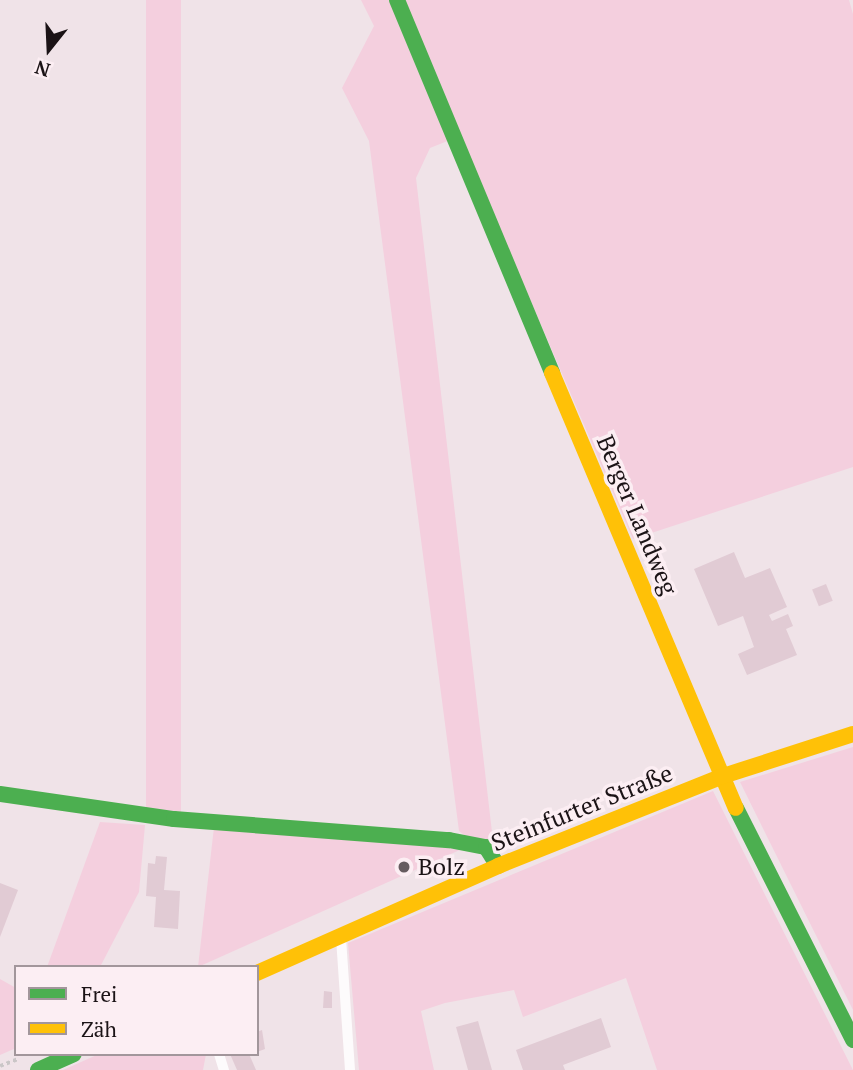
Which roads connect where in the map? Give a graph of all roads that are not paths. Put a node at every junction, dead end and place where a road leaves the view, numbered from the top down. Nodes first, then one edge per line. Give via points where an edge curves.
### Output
1 (397, 0) edge
2 (853, 734) edge
3 (720, 777) junction
4 (0, 794) edge
5 (498, 866) junction
6 (341, 935) junction
7 (259, 972) edge
8 (853, 1040) edge
9 (70, 1056) edge
10 (38, 1070) edge
11 (350, 1070) edge

1 - 3 street, Berger Landweg
2 - 3 street, Steinfurter Straße
3 - 5 street, Steinfurter Straße
3 - 8 street, Berger Landweg
4 - 5 street via 174,818 449,840 486,848
5 - 6 street, Steinfurter Straße
6 - 7 street, Steinfurter Straße
6 - 11 lane
9 - 10 street

